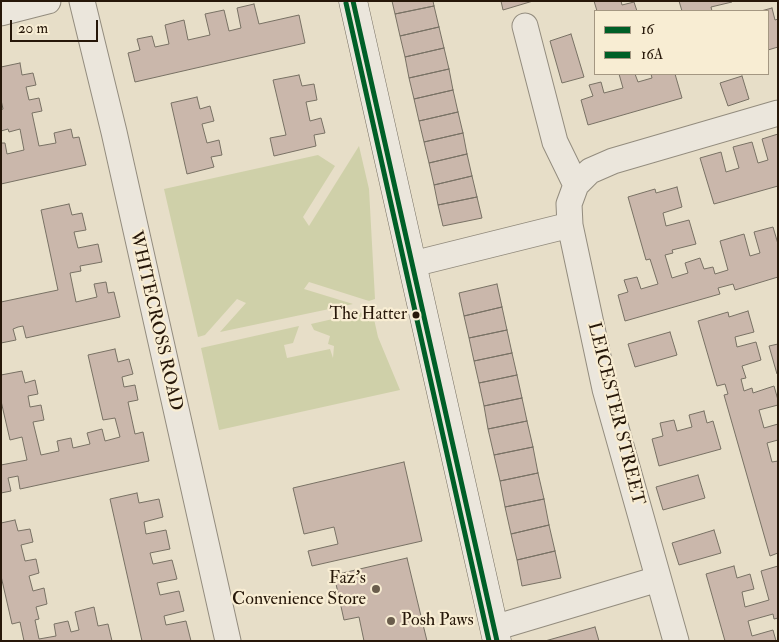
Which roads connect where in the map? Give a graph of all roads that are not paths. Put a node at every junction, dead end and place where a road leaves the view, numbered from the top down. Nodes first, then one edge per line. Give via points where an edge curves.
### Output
1 (48, 1) edge
2 (82, 1) edge
3 (354, 1) edge
4 (1, 13) edge
5 (525, 26) dead end
6 (778, 113) edge
7 (576, 184) junction
8 (570, 226) junction
9 (413, 264) junction
10 (658, 579) junction
11 (495, 635) edge
12 (228, 641) edge
13 (676, 641) edge

1 - 4 street
2 - 12 street, WHITECROSS ROAD
3 - 9 street
5 - 7 street via 555,142
6 - 7 street via 613,161 590,171
7 - 8 street, LEICESTER STREET via 569,204
8 - 9 street
8 - 10 street, LEICESTER STREET via 605,389
9 - 11 street
10 - 11 street
10 - 13 street, LEICESTER STREET

